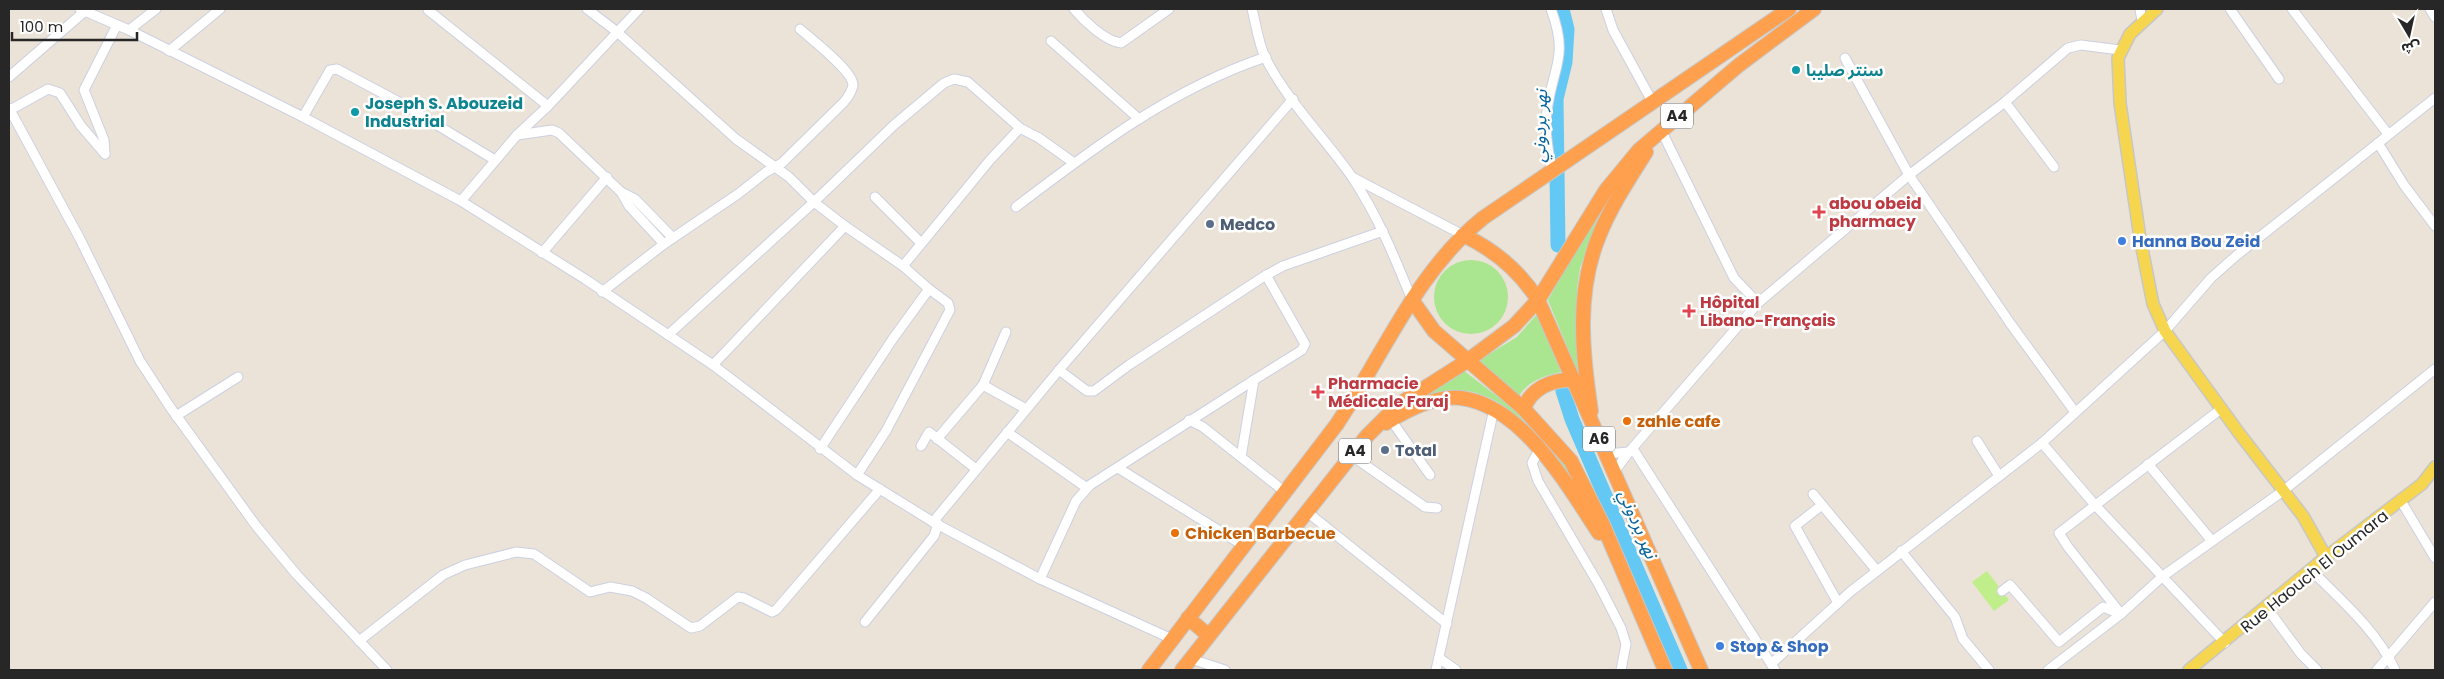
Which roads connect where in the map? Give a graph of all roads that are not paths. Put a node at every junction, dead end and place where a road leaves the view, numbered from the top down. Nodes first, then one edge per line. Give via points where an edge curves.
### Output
1 (156, 9) edge
2 (220, 9) edge
3 (587, 9) edge
4 (638, 9) edge
5 (1074, 9) edge
6 (1169, 9) edge
7 (1252, 9) edge
8 (1551, 9) edge
9 (1606, 9) edge
10 (1789, 9) edge
11 (1814, 9) edge
12 (2140, 9) edge
13 (2157, 9) edge
14 (2230, 9) edge
15 (2292, 9) edge
16 (2430, 9) edge
17 (83, 10) edge
18 (428, 10) edge
19 (2435, 17) edge
20 (2142, 21) junction
21 (117, 25) junction
22 (800, 29) dead end
23 (129, 30) junction
24 (616, 31) junction
25 (1051, 41) dead end
26 (2120, 50) junction
27 (170, 51) junction
28 (1266, 57) junction
29 (1845, 58) dead end
30 (9, 77) edge
31 (2279, 79) dead end
32 (2435, 98) edge
33 (1294, 100) junction
34 (2005, 102) junction
35 (1653, 103) junction
36 (548, 106) junction
37 (10, 109) edge
38 (303, 117) junction
39 (1139, 119) junction
40 (1020, 128) junction
41 (1658, 132) junction
42 (2388, 134) junction
43 (517, 135) junction
44 (2378, 143) junction
45 (495, 160) junction
46 (1074, 163) junction
47 (2054, 167) dead end
48 (776, 168) junction
49 (1552, 173) junction
50 (1909, 175) junction
51 (607, 177) junction
52 (1352, 177) junction
53 (621, 192) junction
54 (875, 197) dead end
55 (460, 201) junction
56 (814, 202) junction
57 (1016, 207) dead end
58 (844, 226) junction
59 (2435, 226) edge
60 (1383, 231) junction
61 (1463, 235) junction
62 (673, 238) junction
63 (921, 243) junction
64 (664, 244) junction
65 (542, 253) junction
66 (903, 266) junction
67 (1266, 275) junction
68 (929, 289) junction
69 (602, 292) junction
70 (1412, 300) junction
71 (1538, 300) junction
72 (1758, 303) junction
73 (2165, 331) junction
74 (1006, 332) dead end
75 (668, 335) junction
76 (1467, 361) junction
77 (713, 365) junction
78 (2435, 369) edge
79 (1059, 370) junction
80 (238, 377) dead end
81 (1254, 380) junction
82 (1572, 380) junction
83 (983, 385) junction
84 (1026, 409) junction
85 (1524, 409) junction
86 (2221, 409) junction
87 (1494, 410) junction
88 (2075, 412) junction
89 (176, 416) junction
90 (1189, 420) junction
91 (1391, 420) junction
92 (1008, 432) junction
93 (1599, 438) junction
94 (937, 439) junction
95 (1977, 441) dead end
96 (2042, 443) junction
97 (921, 446) dead end
98 (820, 449) junction
99 (1540, 450) junction
100 (1631, 450) junction
101 (1354, 453) junction
102 (1606, 454) junction
103 (1242, 457) junction
104 (2148, 464) junction
105 (2435, 467) edge
106 (1118, 468) junction
107 (976, 469) junction
108 (1614, 472) junction
109 (857, 475) junction
110 (1430, 475) dead end
111 (1999, 476) junction
112 (1087, 488) junction
113 (880, 489) junction
114 (2283, 491) junction
115 (1285, 492) junction
116 (1813, 494) dead end
117 (2402, 501) junction
118 (1822, 505) junction
119 (2095, 505) junction
120 (1437, 508) dead end
121 (1306, 511) junction
122 (935, 523) junction
123 (2212, 541) junction
124 (1244, 546) junction
125 (1901, 551) junction
126 (2326, 557) junction
127 (1617, 558) junction
128 (2435, 558) edge
129 (2311, 570) junction
130 (1877, 571) junction
131 (2163, 576) junction
132 (1040, 579) junction
133 (2002, 591) dead end
134 (2435, 602) edge
135 (1838, 603) junction
136 (2267, 608) junction
137 (2121, 614) junction
138 (1188, 618) junction
139 (865, 622) dead end
140 (1446, 624) junction
141 (1208, 635) junction
142 (1172, 639) junction
143 (359, 641) junction
144 (2225, 643) junction
145 (2389, 657) junction
146 (1439, 658) junction
147 (1186, 665) edge
148 (1773, 667) edge
149 (1155, 668) edge
150 (387, 670) edge
151 (1225, 670) edge
152 (1436, 670) edge
153 (1456, 670) edge
154 (1621, 670) edge
155 (1666, 670) edge
156 (1701, 670) edge
157 (1989, 670) edge
158 (2048, 670) edge
159 (2189, 670) edge
160 (2317, 670) edge
161 (2378, 670) edge
162 (2395, 670) edge

1 - 23 street
2 - 27 street
3 - 24 street
4 - 24 street
5 - 6 street via 1094,28 1121,43
7 - 28 street
8 - 49 street via 1561,47 1547,111
9 - 35 street via 1613,30
10 - 35 highway, A4
11 - 41 highway, A4
12 - 20 street
13 - 20 main road
14 - 31 street
15 - 42 street
16 - 19 street
17 - 21 street
17 - 30 street
18 - 36 street
20 - 26 main road
21 - 23 street
21 - 37 street via 84,90 104,140 105,154 81,126 60,92 48,89
22 - 48 street via 848,74 853,85 844,102
23 - 27 street
24 - 36 street
24 - 48 street via 736,139
25 - 39 street
26 - 34 street via 2082,45 2068,48
26 - 73 main road via 2120,104 2140,238 2153,304
27 - 38 street
28 - 33 street
28 - 39 street via 1200,82
29 - 50 street
32 - 42 street
33 - 52 street
33 - 79 street
34 - 47 street
34 - 50 street
35 - 49 highway, A4
36 - 43 street
37 - 89 street via 80,239 140,361
38 - 45 street via 330,70 337,69
38 - 55 street
39 - 46 street
40 - 46 street
40 - 56 street via 968,82 949,80 894,124
40 - 63 street
41 - 71 highway, A4 via 1627,162 1606,190
41 - 72 street via 1734,278
41 - 93 highway via 1624,186 1599,235 1585,286 1584,357 1592,416
42 - 44 street
43 - 45 street
43 - 51 street via 552,130 559,133
44 - 59 street
44 - 73 street via 2224,266
45 - 55 street
46 - 57 street
48 - 56 street
48 - 62 street
49 - 61 highway, A4 via 1483,218
50 - 72 street
50 - 88 street
51 - 53 street
51 - 65 street
52 - 60 street
52 - 61 street
53 - 62 street via 635,199
53 - 64 street via 629,206
54 - 63 street
55 - 65 street
56 - 58 street
56 - 75 street
58 - 66 street
58 - 77 street
60 - 67 street
60 - 70 street
61 - 70 highway, A4
61 - 71 highway, A6 via 1509,263
62 - 64 street
63 - 66 street
64 - 69 street
65 - 69 street
66 - 68 street
67 - 79 street via 1094,391 1087,391
67 - 81 street via 1305,344 1302,350
68 - 98 street
68 - 109 street via 948,302 950,310 891,423
69 - 75 street
70 - 76 highway, A6 via 1434,331
70 - 115 highway, A4 via 1361,388
71 - 76 highway, A4 via 1514,326
71 - 82 highway, A6
72 - 100 street
73 - 86 main road
73 - 88 street
74 - 83 street
75 - 77 street
76 - 85 highway, A6
76 - 101 highway, A4 via 1398,405
77 - 98 street
78 - 114 street
79 - 84 street
80 - 89 street
81 - 90 street
81 - 103 street
82 - 85 highway via 1552,382 1539,389 1528,399
82 - 93 highway, A6
83 - 84 street
83 - 94 street
84 - 92 street
85 - 127 highway, A6 via 1571,461
86 - 104 street
86 - 114 main road
87 - 91 highway via 1474,401 1450,398 1420,406
87 - 99 highway via 1511,420
87 - 140 street
88 - 96 street
89 - 143 street via 257,527 297,576
90 - 103 street
90 - 106 street
91 - 101 highway
91 - 110 street
92 - 107 street
92 - 112 street
93 - 102 highway, A6
94 - 97 street via 929,432
94 - 107 street
95 - 111 street
96 - 111 street
96 - 119 street
98 - 109 street
99 - 127 highway
99 - 154 street via 1532,463 1538,481 1621,628 1626,644
100 - 102 street
100 - 108 street
100 - 148 street
101 - 120 street via 1425,507
101 - 121 highway, A4
102 - 108 highway, A6
103 - 115 street
104 - 119 street
104 - 123 street
105 - 117 main road, Rue Haouch El Oumara via 2422,484
106 - 112 street
106 - 124 street
107 - 122 street
108 - 156 highway, A6
109 - 113 street
111 - 125 street
112 - 132 street via 1076,501
113 - 122 street
113 - 143 street via 772,612 738,597 700,626 691,628 639,594 610,587 590,592 534,554 522,551 443,575
114 - 123 street
114 - 126 main road via 2304,516
115 - 124 highway, A4
116 - 118 street
117 - 126 main road, Rue Haouch El Oumara
117 - 128 street
118 - 130 street
118 - 135 street via 1795,526
119 - 131 street
119 - 137 street via 2059,533
121 - 140 street
121 - 141 highway, A4
122 - 132 street
122 - 139 street via 934,536
123 - 131 street
124 - 138 highway, A4
125 - 130 street
125 - 157 street via 1954,617 1963,639
126 - 129 main road, Rue Haouch El Oumara
127 - 155 highway, A6
129 - 136 main road, Rue Haouch El Oumara
129 - 145 street via 2354,613
130 - 135 street
131 - 137 street
131 - 144 street
132 - 142 street
133 - 137 street via 2010,585 2059,642 2103,607
134 - 145 street
135 - 148 street
136 - 144 main road, Rue Haouch El Oumara
136 - 160 street
137 - 158 street
138 - 141 highway
138 - 142 highway, A4
140 - 146 street
141 - 147 highway, A4
142 - 149 highway, A4
143 - 150 street
144 - 159 main road, Rue Haouch El Oumara
145 - 161 street
145 - 162 street
146 - 152 street
146 - 153 street
147 - 151 street

